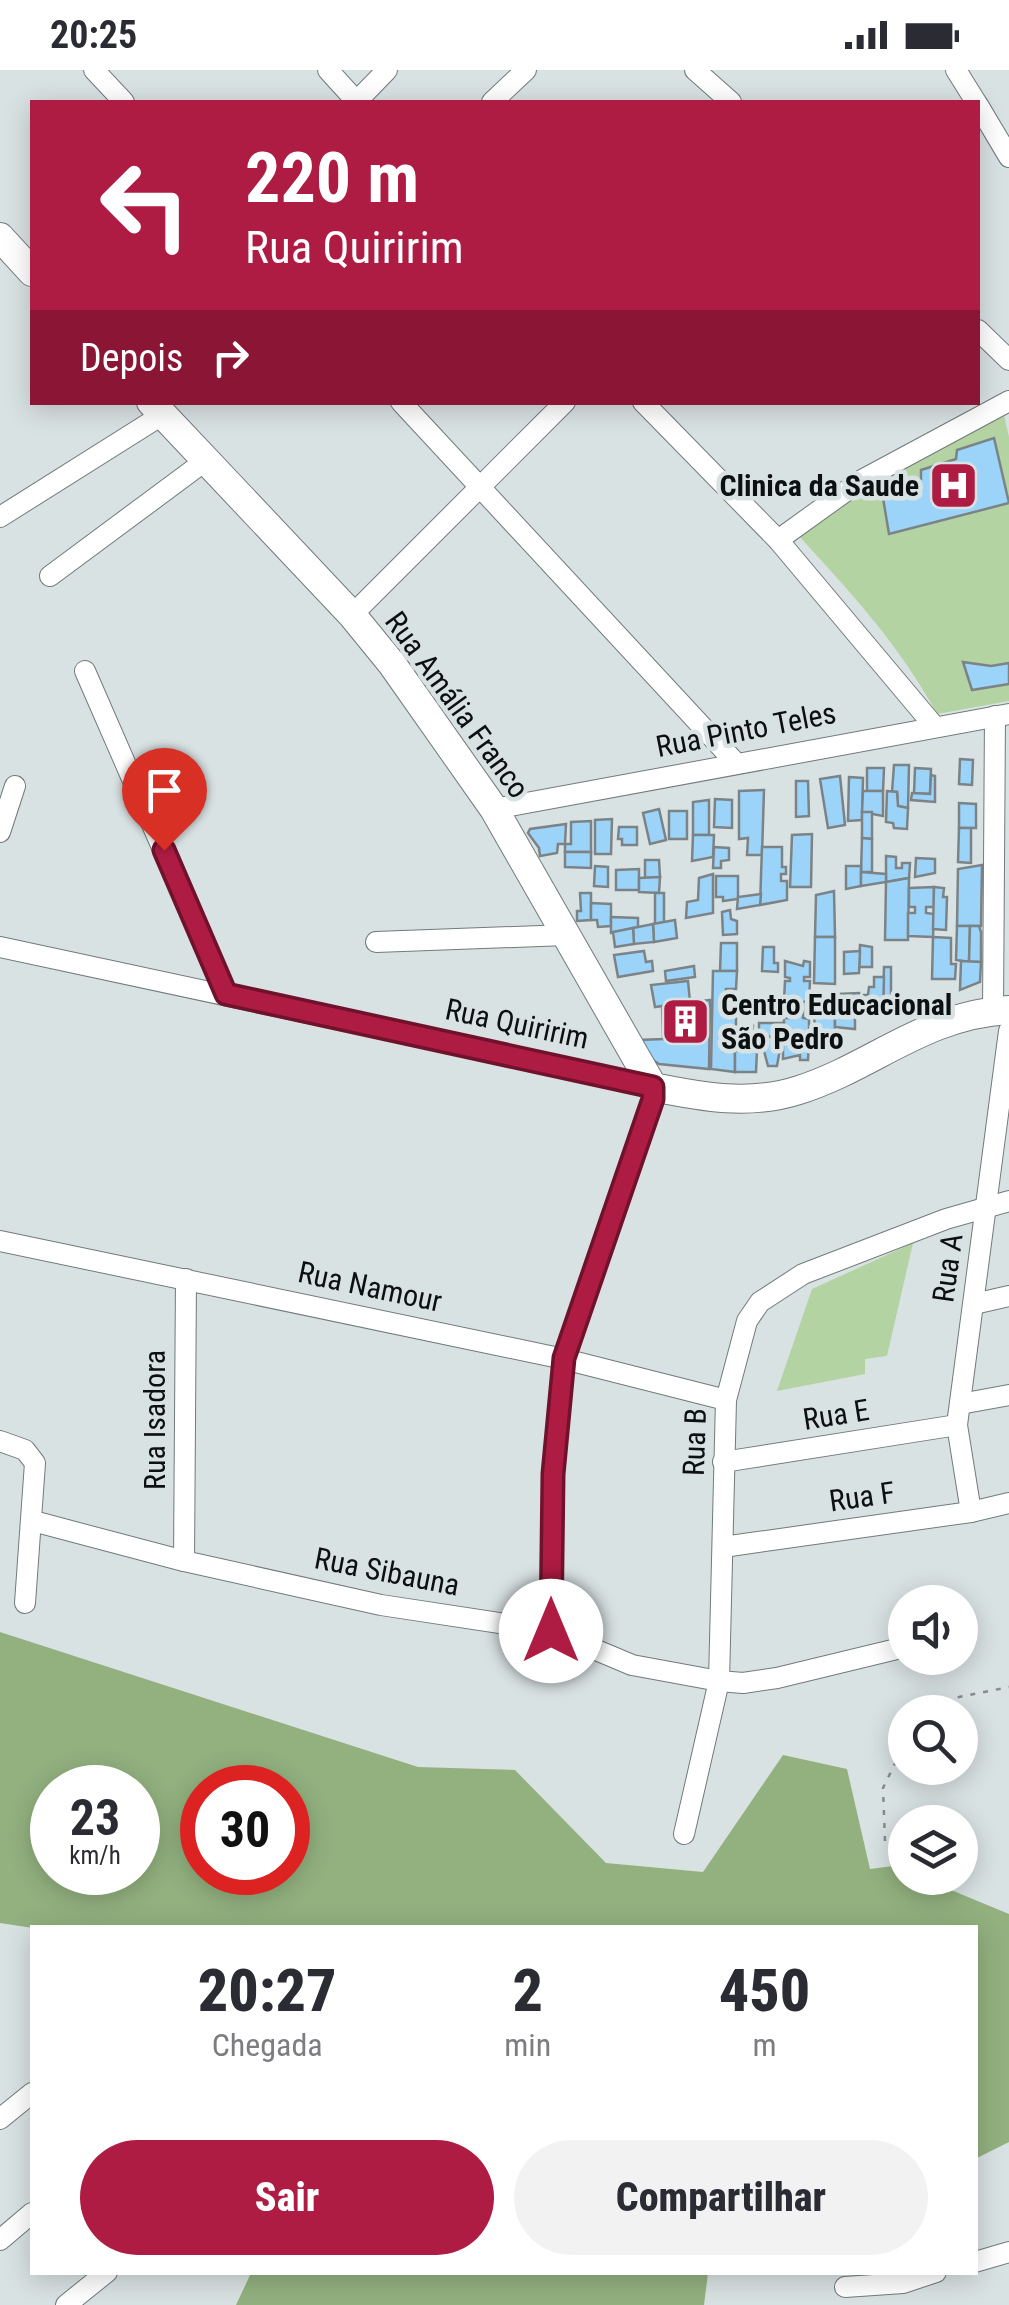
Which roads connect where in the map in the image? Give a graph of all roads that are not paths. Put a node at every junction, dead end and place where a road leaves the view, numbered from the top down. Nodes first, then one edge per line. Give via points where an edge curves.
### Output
1 (94, 70) edge
2 (328, 70) edge
3 (387, 70) edge
4 (526, 70) edge
5 (956, 70) edge
6 (708, 73) edge
7 (122, 100) edge
8 (354, 100) edge
9 (358, 100) edge
10 (494, 100) edge
11 (729, 100) edge
12 (975, 100) edge
13 (980, 109) edge
14 (1009, 157) edge
15 (0, 237) edge
16 (30, 270) edge
17 (980, 332) edge
18 (1009, 360) edge
19 (1009, 401) edge
20 (404, 405) edge
21 (562, 405) edge
22 (647, 405) edge
23 (156, 409) edge
24 (204, 460) junction
25 (479, 487) junction
26 (0, 517) edge
27 (778, 540) junction
28 (50, 576) dead end
29 (352, 615) junction
30 (86, 671) dead end
31 (1002, 715) edge
32 (934, 728) junction
33 (735, 762) junction
34 (16, 786) dead end
35 (494, 809) junction
36 (0, 832) edge
37 (566, 935) junction
38 (376, 942) dead end
39 (0, 944) edge
40 (226, 994) junction
41 (1004, 1018) edge
42 (653, 1087) junction
43 (1009, 1201) edge
44 (987, 1206) junction
45 (0, 1241) edge
46 (186, 1279) junction
47 (1009, 1296) edge
48 (974, 1304) junction
49 (564, 1358) junction
50 (1009, 1395) edge
51 (726, 1400) junction
52 (958, 1414) junction
53 (0, 1442) edge
54 (723, 1462) junction
55 (1009, 1503) edge
56 (971, 1512) junction
57 (33, 1521) junction
58 (723, 1547) junction
59 (184, 1561) junction
60 (25, 1603) dead end
61 (551, 1631) junction
62 (888, 1651) edge
63 (719, 1681) junction
64 (684, 1834) dead end
65 (30, 2095) edge
66 (0, 2119) edge
67 (30, 2215) edge
68 (0, 2240) edge
69 (1009, 2252) edge
70 (978, 2261) edge
71 (103, 2275) edge
72 (927, 2275) edge
73 (845, 2286) dead end
74 (66, 2305) edge

1 - 7 street
2 - 8 street
3 - 9 street
4 - 10 street
5 - 12 street
6 - 11 street
13 - 14 street
15 - 16 main road
17 - 18 street
19 - 27 street via 860,481
20 - 25 street
21 - 25 street
22 - 27 street
23 - 24 main road, Rua Amália Franco
23 - 26 street
24 - 28 street
24 - 29 main road, Rua Amália Franco
25 - 29 street
25 - 33 street
27 - 32 street
29 - 35 main road, Rua Amália Franco
30 - 40 street
31 - 32 street, Rua Pinto Teles
31 - 41 street, Rua A
32 - 33 street, Rua Pinto Teles
33 - 35 street, Rua Pinto Teles
34 - 36 street
35 - 37 main road, Rua Amália Franco
37 - 38 street
37 - 42 main road, Rua Amália Franco
39 - 40 street, Rua Quiririm
40 - 42 street, Rua Quiririm
41 - 42 main road, Rua Quiririm via 936,1025 801,1090 774,1096 716,1099
41 - 44 street, Rua A
42 - 49 street
43 - 44 street, Rua B
44 - 48 street, Rua A
44 - 51 street, Rua B via 780,1286 747,1321
45 - 46 street, Rua Namour
46 - 49 street, Rua Namour
46 - 59 street, Rua Isadora
47 - 48 street
48 - 52 street, Rua A
49 - 51 street, Rua Namour
49 - 61 street via 553,1474
50 - 52 street, Rua E
51 - 54 street, Rua B
52 - 54 street, Rua E
52 - 56 street, Rua A
53 - 57 street via 25,1450 35,1463
54 - 58 street, Rua B
55 - 56 street, Rua F
56 - 58 street, Rua F
57 - 59 street, Rua Sibauna
57 - 60 street
58 - 63 street, Rua B
59 - 61 street, Rua Sibauna via 382,1605
61 - 63 street, Rua Sibauna via 632,1665
62 - 63 street, Rua Sibauna via 777,1678
63 - 64 street, Rua B
65 - 66 street
67 - 68 street
69 - 70 street
71 - 74 street
72 - 73 street via 872,2288

